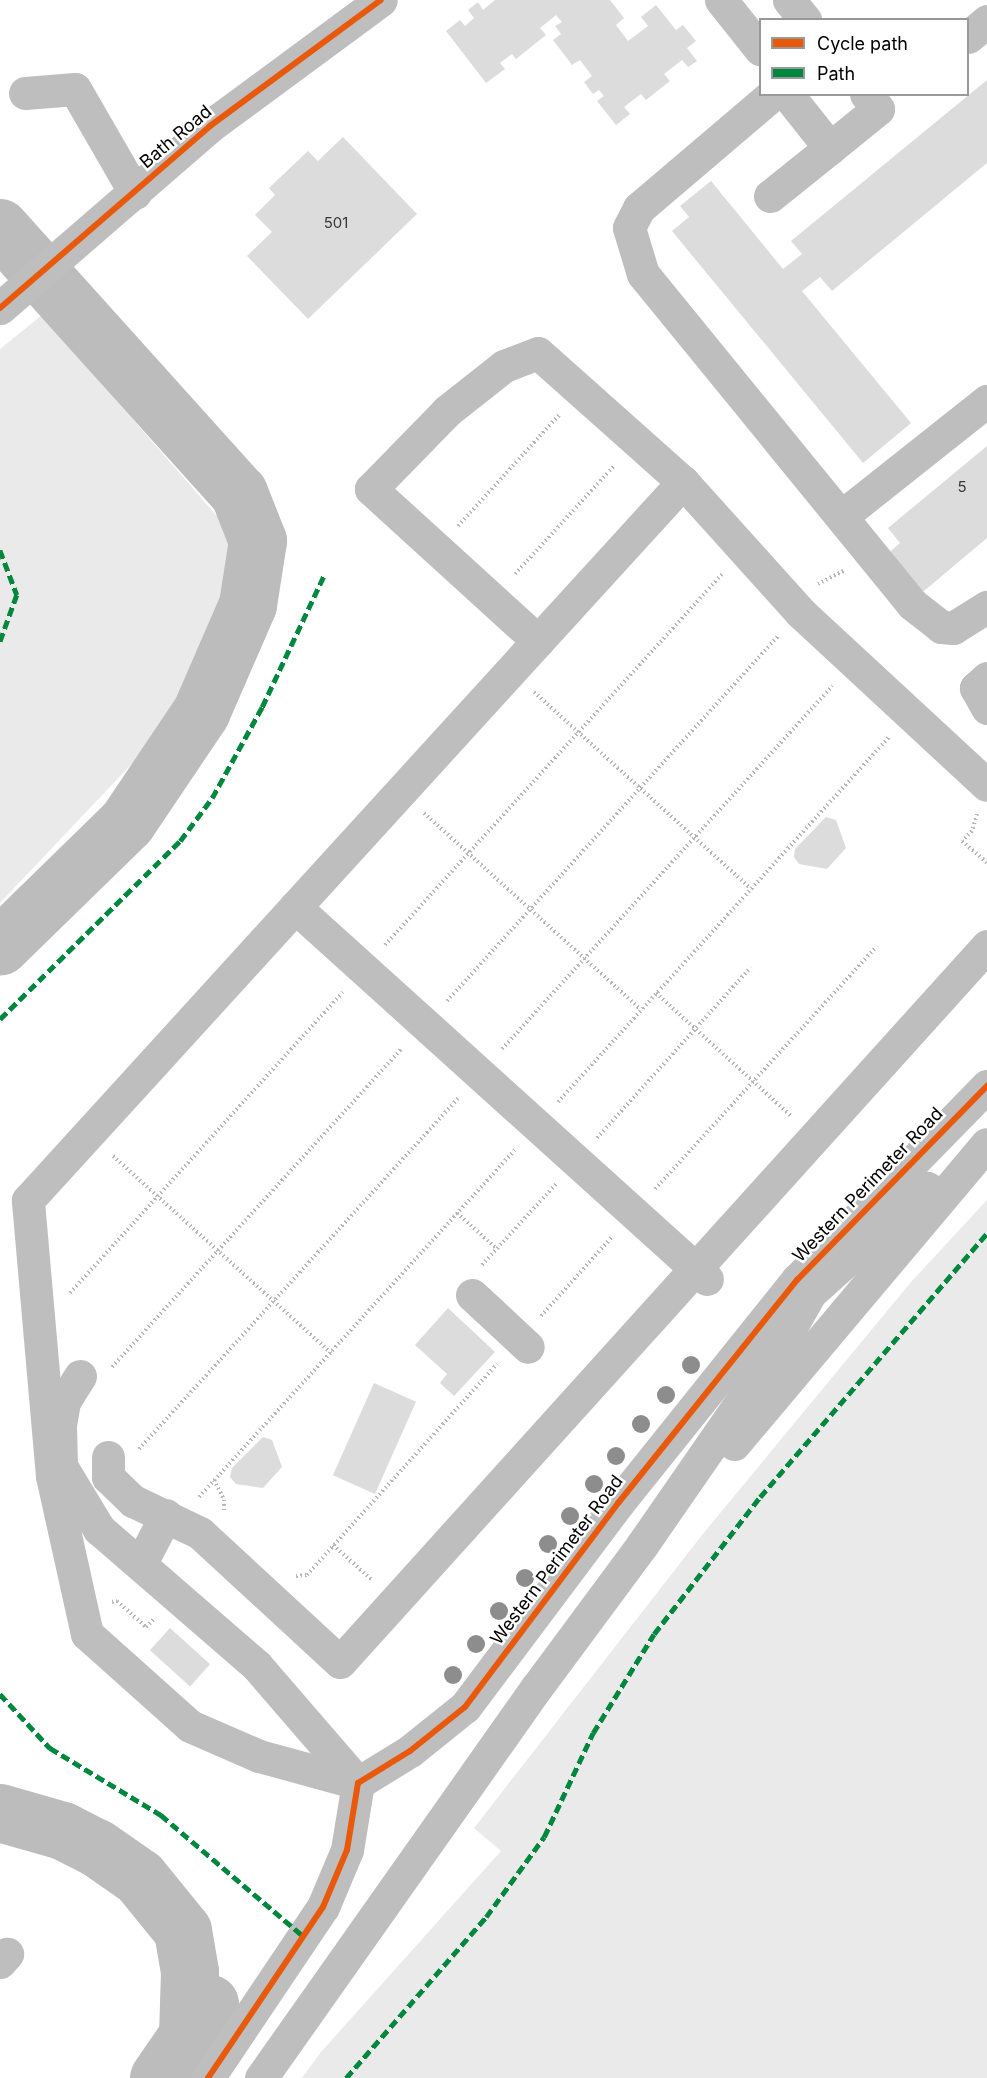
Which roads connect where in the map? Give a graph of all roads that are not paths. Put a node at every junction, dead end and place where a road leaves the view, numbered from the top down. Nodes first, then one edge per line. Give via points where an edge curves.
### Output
1 (381, 0) edge
2 (721, 0) edge
3 (789, 0) edge
4 (973, 0) edge
5 (803, 18) edge
6 (987, 19) edge
7 (969, 36) edge
8 (759, 49) edge
9 (25, 93) dead end
10 (772, 96) edge
11 (789, 96) edge
12 (880, 99) edge
13 (830, 147) junction
14 (135, 193) junction
15 (770, 196) dead end
16 (0, 308) edge
17 (987, 401) edge
18 (683, 482) junction
19 (843, 515) junction
20 (987, 607) edge
21 (538, 642) junction
22 (987, 678) edge
23 (987, 708) edge
24 (987, 785) edge
25 (295, 907) junction
26 (987, 946) edge
27 (987, 1086) edge
28 (987, 1131) edge
29 (987, 1144) edge
30 (849, 1222) junction
31 (701, 1274) junction
32 (809, 1294) junction
33 (472, 1295) dead end
34 (524, 1343) road end
35 (747, 1344) junction
36 (95, 1372) road end
37 (122, 1455) road end
38 (166, 1515) junction
39 (642, 1545) junction
40 (141, 1563) junction
41 (358, 1783) junction
42 (208, 2078) edge
43 (261, 2078) edge

1 - 14 street, Bath Road via 210,126
2 - 8 street
3 - 5 street
4 - 6 street
6 - 7 street
9 - 14 street via 75,90
10 - 19 street via 639,208 629,228 643,273
11 - 13 street
12 - 13 street
13 - 15 street
14 - 16 street, Bath Road
17 - 19 street
18 - 21 street
18 - 21 street via 538,353 504,366 447,411 371,489
18 - 24 street via 895,720
19 - 20 street via 912,604 941,627 953,628 970,621
21 - 25 street
22 - 23 street via 976,688
25 - 31 street
25 - 41 street via 28,1200 52,1476 87,1634 190,1726 260,1756
26 - 31 street via 814,1137
27 - 30 street, Western Perimeter Road
28 - 32 street, Western Perimeter Road
29 - 39 street, Western Perimeter Road via 756,1419
30 - 32 street, Western Perimeter Road
30 - 35 street, Western Perimeter Road
31 - 38 street via 340,1662 200,1533
32 - 35 street, Western Perimeter Road
32 - 39 street, Western Perimeter Road via 782,1343
33 - 34 street
35 - 41 street, Western Perimeter Road via 619,1502 465,1707 410,1751
36 - 40 street via 64,1402 61,1466 99,1529
37 - 38 street via 108,1477 133,1501
38 - 40 street
39 - 43 street, Western Perimeter Road via 530,1696
40 - 41 street via 276,1687
41 - 42 street via 347,1850 324,1907

